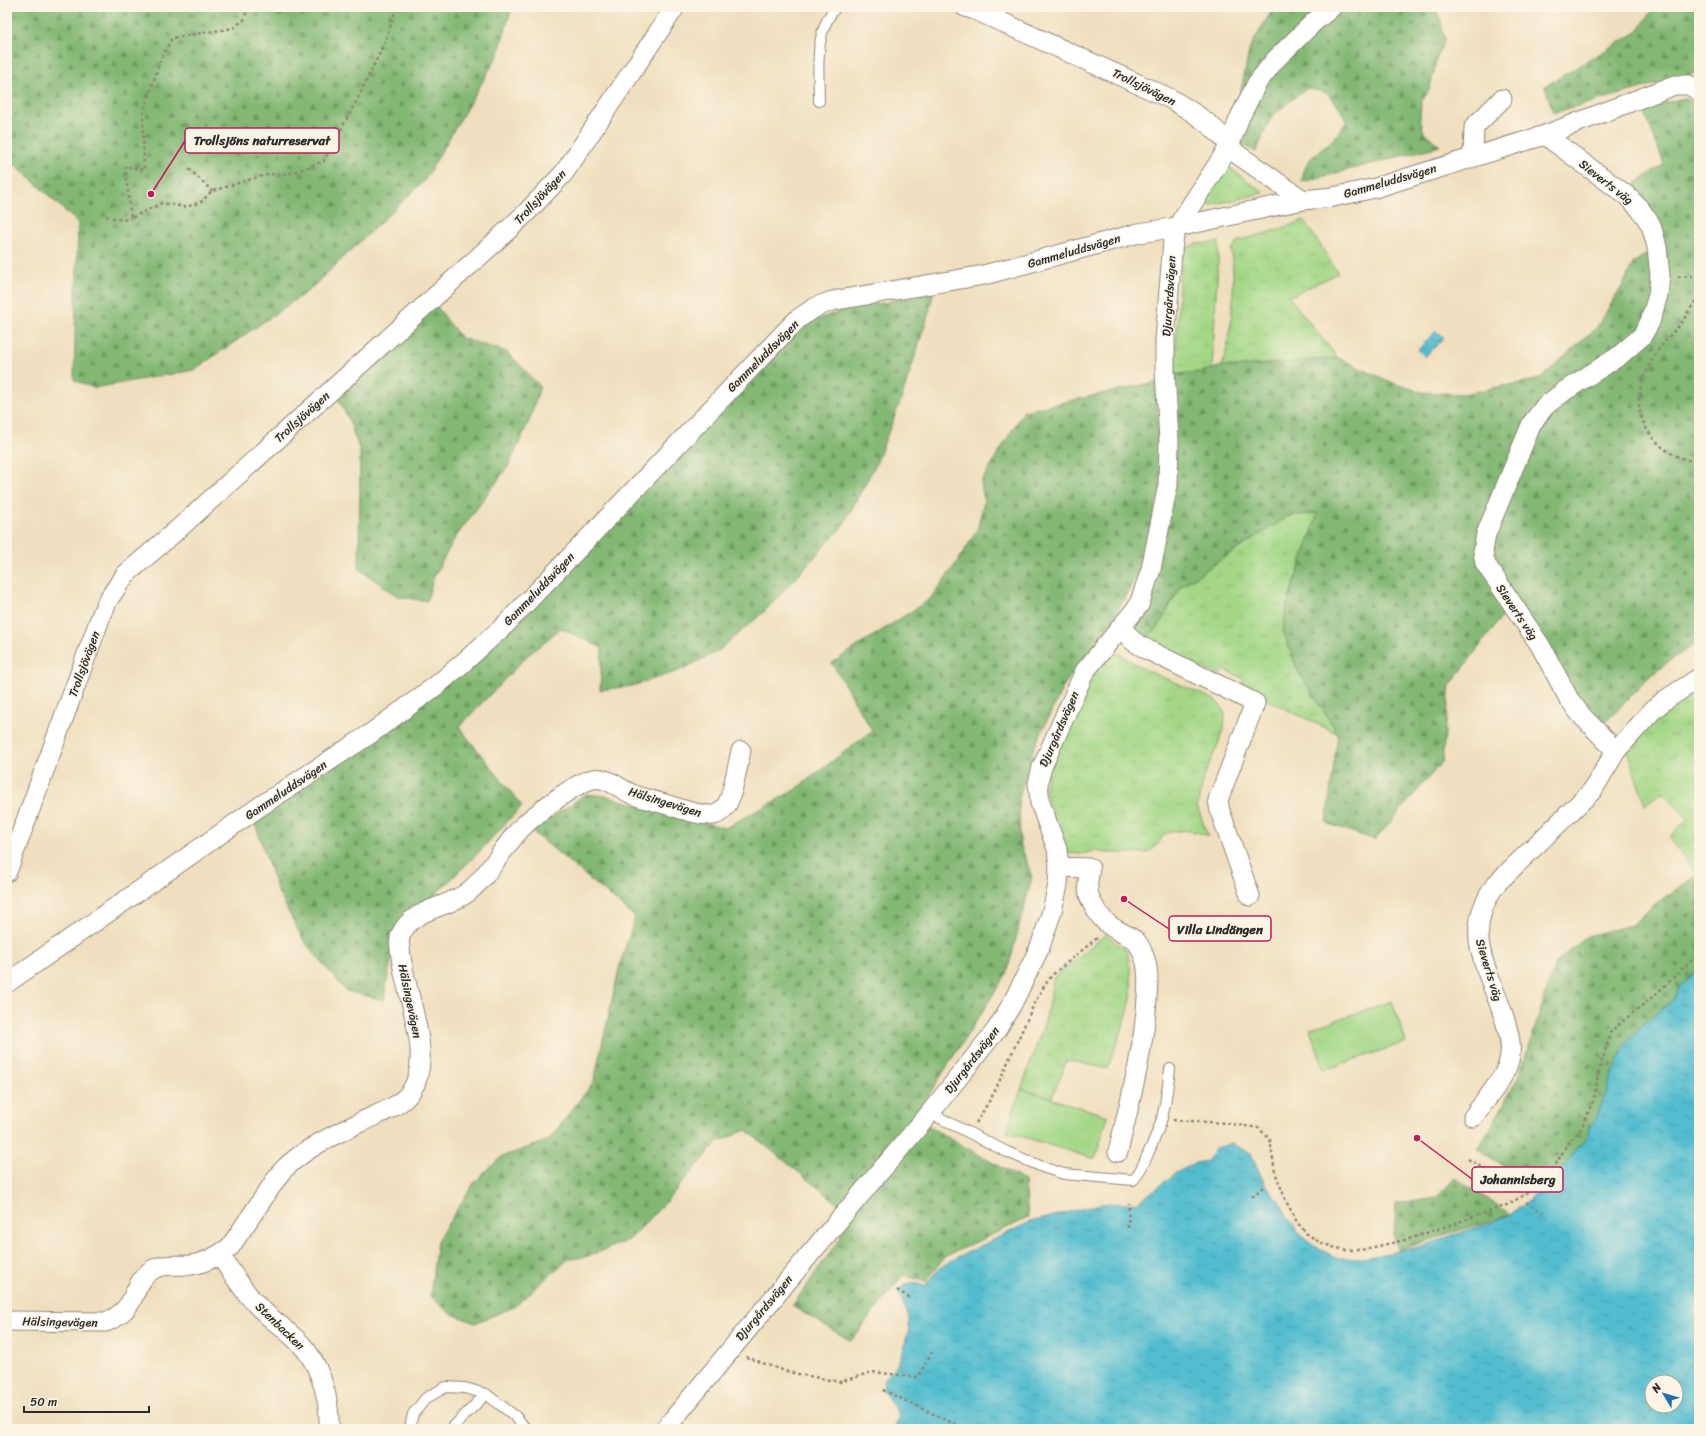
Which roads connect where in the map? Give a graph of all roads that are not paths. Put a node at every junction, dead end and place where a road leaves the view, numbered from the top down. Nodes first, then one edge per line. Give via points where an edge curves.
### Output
1 (675, 7) edge
2 (836, 7) edge
3 (965, 7) edge
4 (1332, 7) edge
5 (1699, 90) edge
6 (1502, 99) dead end
7 (819, 101) dead end
8 (1545, 135) junction
9 (1229, 147) junction
10 (1473, 156) junction
11 (1303, 200) junction
12 (1177, 228) junction
13 (1121, 627) junction
14 (1699, 678) edge
15 (741, 750) dead end
16 (1616, 751) junction
17 (1059, 867) junction
18 (7, 872) edge
19 (1250, 896) dead end
20 (7, 982) edge
21 (1170, 1069) dead end
22 (930, 1113) junction
23 (1473, 1117) dead end
24 (1118, 1152) dead end
25 (220, 1255) junction
26 (7, 1320) edge
27 (486, 1394) junction
28 (329, 1428) dead end
29 (412, 1429) edge
30 (451, 1429) edge
31 (526, 1429) edge
32 (665, 1429) edge

1 - 18 street, Trollsjövägen via 564,173 544,195 442,291 125,575 111,595 104,611
2 - 7 lane via 821,34
3 - 9 street, Trollsjövägen via 1169,98 1204,121
4 - 9 street, Djurgårdsvägen via 1275,60 1257,83 1239,119
5 - 8 street, Gammeluddsvägen via 1689,85 1675,85
6 - 10 street via 1474,127
8 - 10 street, Gammeluddsvägen
8 - 16 street, Sieverts väg via 1626,195 1640,209 1651,225 1657,247 1660,276 1655,308 1642,336 1619,356 1545,406 1532,423 1486,534 1482,551 1485,563 1540,645 1569,699
9 - 11 street, Trollsjövägen
9 - 12 street, Djurgårdsvägen
10 - 11 street, Gammeluddsvägen via 1375,188
11 - 12 street, Gammeluddsvägen
12 - 13 street, Djurgårdsvägen via 1173,240 1165,340 1168,485 1146,589 1139,605
12 - 20 street, Gammeluddsvägen via 1139,233 984,275 848,298 816,307 799,318 783,334 552,578 464,662 370,734 259,807
13 - 17 street, Djurgårdsvägen via 1085,671 1042,767 1038,783 1040,803 1057,849
13 - 19 street via 1133,641 1148,650 1255,703 1218,800
14 - 16 street via 1652,711
15 - 25 street, Hälsingevägen via 727,805 721,812 712,816 696,813 631,794 613,783 594,779 576,787 530,820 468,892 455,900 420,913 409,921 400,936 400,950 420,1049 420,1074 412,1091 390,1108 316,1145 289,1164 230,1247
16 - 23 street, Sieverts väg via 1592,791 1497,883 1481,910 1479,944 1511,1045 1506,1070
17 - 22 street, Djurgårdsvägen via 1052,911 1040,947 1015,998 997,1029
17 - 24 street via 1090,868 1090,899 1111,926 1137,940 1145,959 1148,981 1146,1015 1139,1065
21 - 22 lane via 1162,1119 1142,1168 1133,1180 1064,1174 1045,1168
22 - 32 street, Djurgårdsvägen via 804,1260
25 - 26 street, Hälsingevägen via 191,1265 164,1265 151,1271 142,1279 129,1305 117,1317 106,1322
25 - 28 street, Stenbacken via 257,1305 311,1346 330,1411
27 - 29 lane via 465,1388 446,1387 426,1398 413,1414 410,1427
27 - 30 lane
27 - 31 lane via 515,1416

